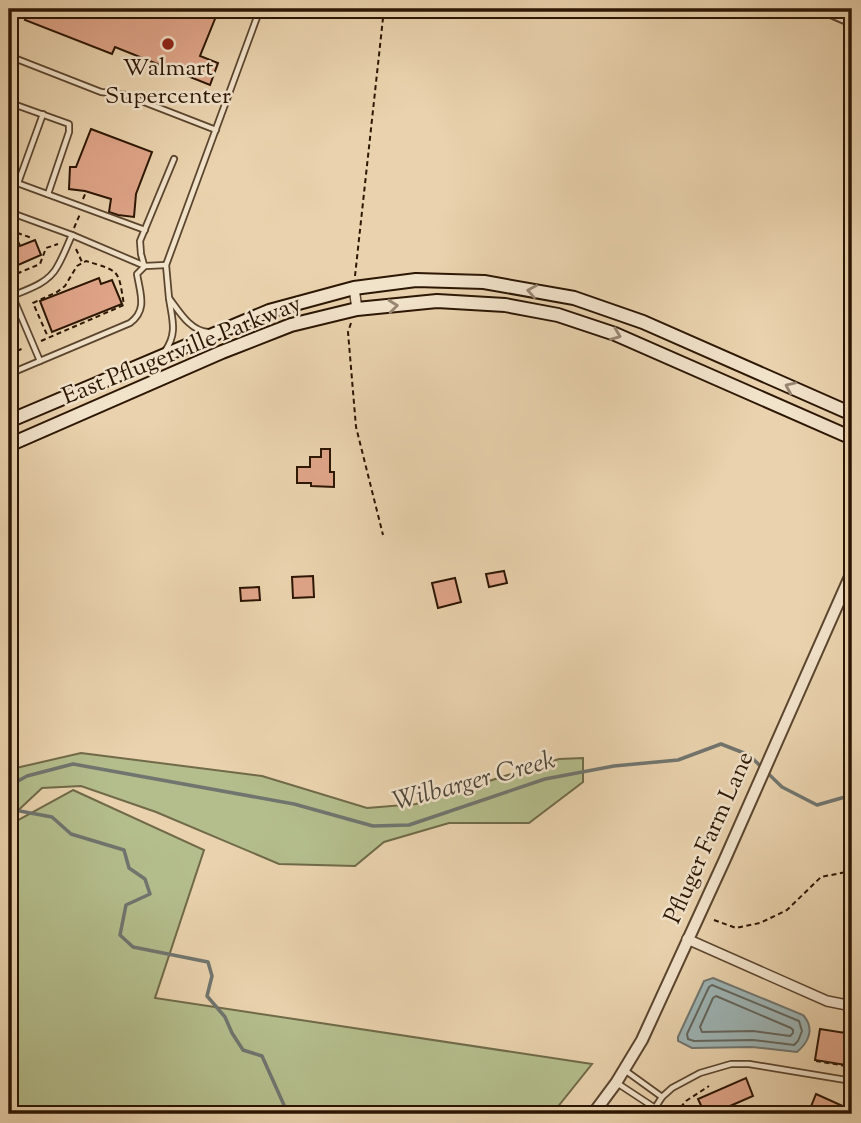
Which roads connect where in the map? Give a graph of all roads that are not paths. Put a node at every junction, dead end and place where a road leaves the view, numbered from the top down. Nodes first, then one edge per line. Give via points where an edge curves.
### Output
1 (15, 9) edge
2 (260, 9) edge
3 (824, 9) edge
4 (852, 21) edge
5 (9, 26) edge
6 (9, 56) edge
7 (9, 111) edge
8 (43, 114) junction
9 (216, 130) junction
10 (174, 159) dead end
11 (9, 180) edge
12 (18, 183) junction
13 (48, 194) junction
14 (9, 212) edge
15 (145, 230) junction
16 (73, 232) junction
17 (166, 265) junction
18 (145, 266) junction
19 (354, 288) junction
20 (10, 296) edge
21 (169, 298) junction
22 (357, 309) junction
23 (216, 333) junction
24 (162, 356) junction
25 (40, 361) junction
26 (9, 374) edge
27 (852, 414) edge
28 (9, 421) edge
29 (852, 438) edge
30 (9, 445) edge
31 (852, 572) edge
32 (687, 939) junction
33 (852, 1006) edge
34 (624, 1069) junction
35 (852, 1081) edge
36 (616, 1083) junction
37 (662, 1097) junction
38 (654, 1111) edge
39 (593, 1114) edge

1 - 5 lane
2 - 9 lane
3 - 4 street
6 - 9 lane
7 - 8 lane via 16,105
8 - 12 lane
8 - 13 lane via 69,124
9 - 17 lane
10 - 15 lane
11 - 12 lane
12 - 13 lane
13 - 15 lane
14 - 16 lane
15 - 18 lane via 140,241
16 - 18 lane
16 - 20 lane via 49,278
17 - 18 lane
17 - 21 lane
18 - 25 lane via 137,274 142,304 138,317
19 - 22 street
19 - 23 main road, East Pflugerville Parkway via 270,311
27 -> 19 main road, East Pflugerville Parkway via 643,322 574,298 484,282 416,280
20 - 25 lane
21 - 23 lane via 191,326
21 - 24 lane via 174,331
22 -> 29 main road, East Pflugerville Parkway via 437,302 558,315 615,334
22 - 30 main road, East Pflugerville Parkway via 290,325
23 - 24 main road, East Pflugerville Parkway
24 - 28 main road, East Pflugerville Parkway
25 - 26 lane
31 - 32 street, Pfluger Farm Lane
32 - 33 street via 827,1001
32 - 34 street, Pfluger Farm Lane via 642,1040
34 - 36 street, Pfluger Farm Lane
34 - 37 lane
35 - 37 lane via 731,1064 700,1073
36 - 38 lane
36 - 39 street, Pfluger Farm Lane
37 - 38 lane

